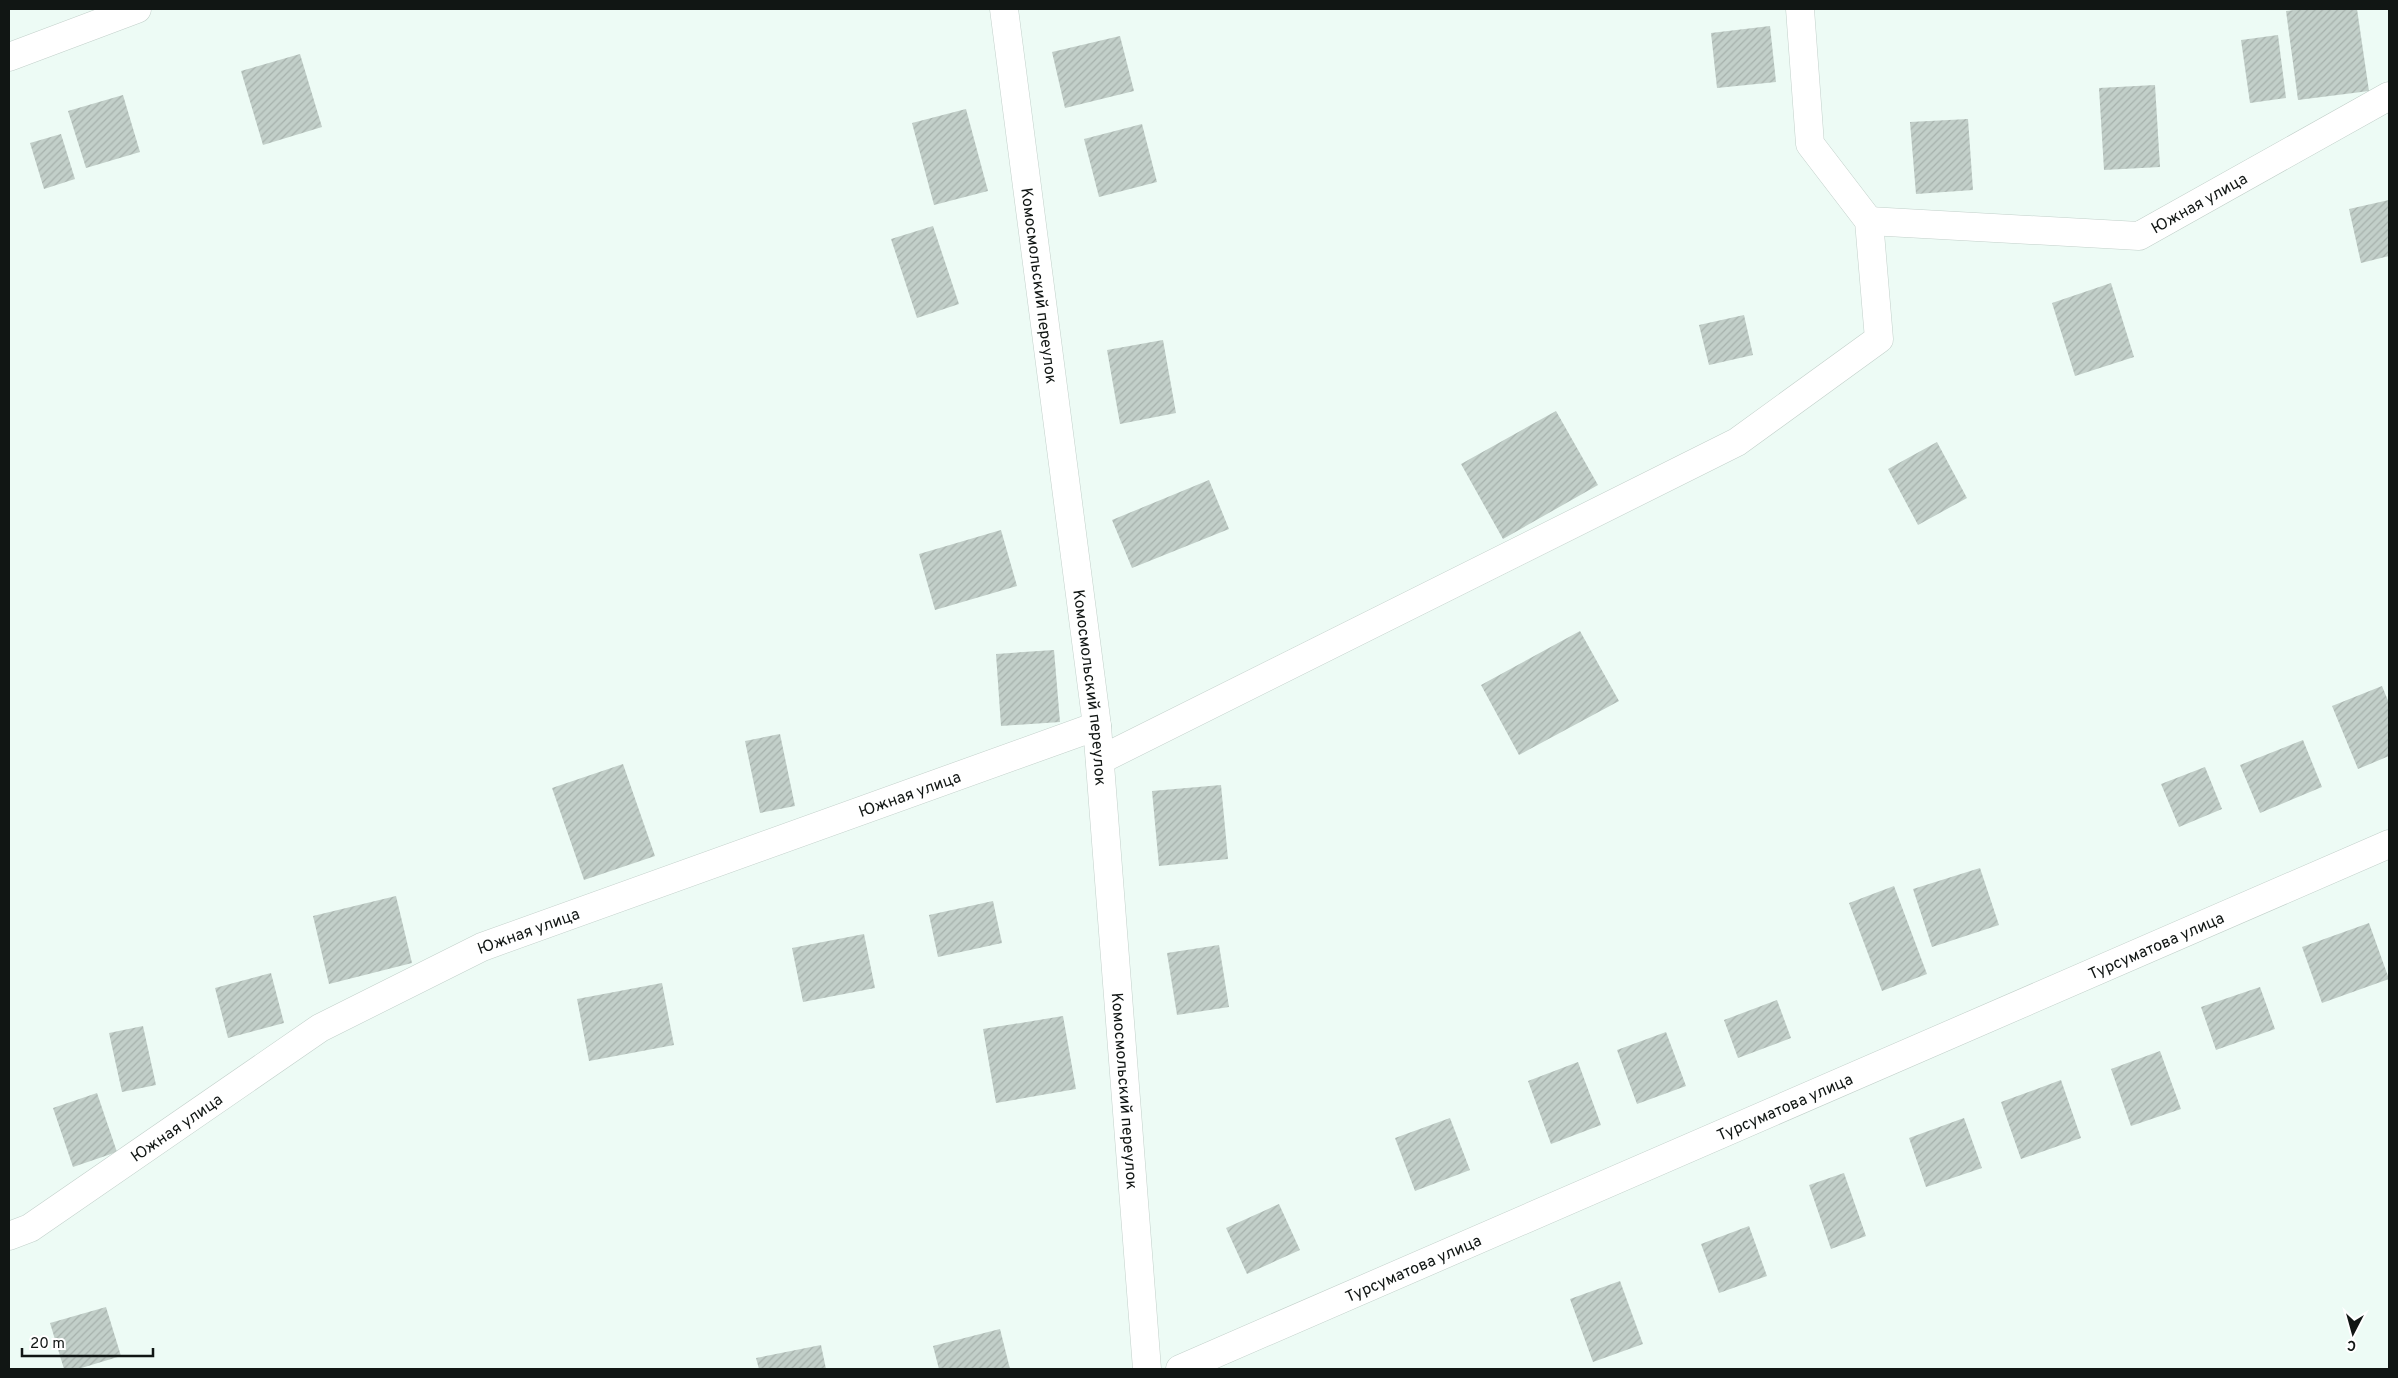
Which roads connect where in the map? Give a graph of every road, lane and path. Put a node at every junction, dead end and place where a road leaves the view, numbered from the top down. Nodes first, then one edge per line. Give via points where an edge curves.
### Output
1 (137, 9) edge
2 (1004, 9) edge
3 (1800, 9) edge
4 (9, 56) edge
5 (2389, 96) edge
6 (1869, 221) junction
7 (1097, 726) junction
8 (1100, 760) junction
9 (2389, 844) edge
10 (9, 1236) edge
11 (1147, 1369) edge
12 (1180, 1369) edge

1 - 4 street
2 - 7 street, Комосмольский переулок
3 - 6 street via 1810,144
5 - 6 street, Южная улица via 2139,236
6 - 8 street via 1879,339 1737,442
7 - 8 street, Комосмольский переулок
7 - 10 street, Южная улица via 482,947 320,1028 30,1228
8 - 11 street, Комосмольский переулок
9 - 12 street, Турсуматова улица

